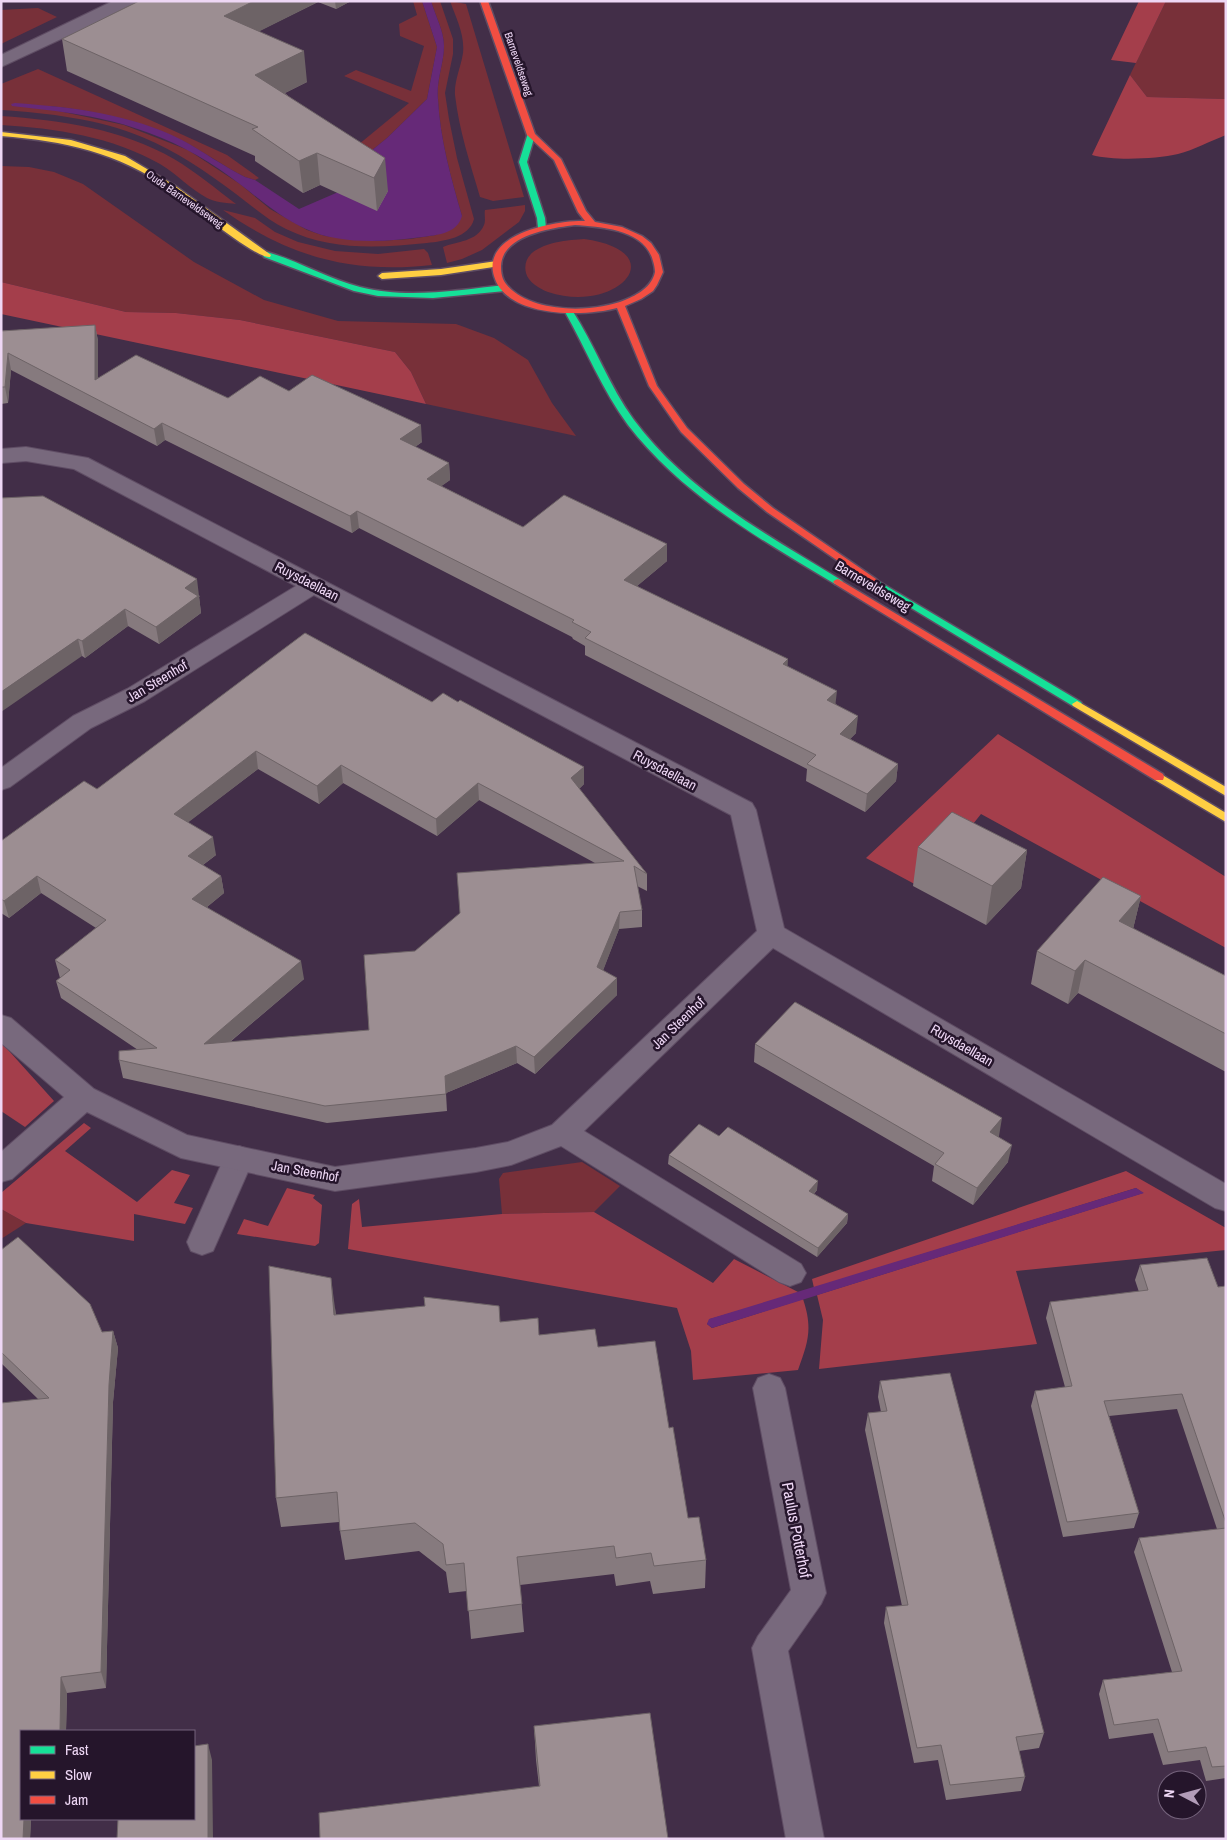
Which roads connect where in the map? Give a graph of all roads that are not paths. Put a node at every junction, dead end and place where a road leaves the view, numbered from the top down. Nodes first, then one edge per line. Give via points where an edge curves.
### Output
1 (128, 1) edge
2 (484, 1) edge
3 (1, 62) edge
4 (1, 134) edge
5 (531, 135) junction
6 (592, 224) junction
7 (542, 228) junction
8 (497, 264) junction
9 (374, 275) dead end
10 (357, 276) dead end
11 (332, 278) junction
12 (505, 288) junction
13 (620, 305) junction
14 (569, 312) junction
15 (1, 456) edge
16 (314, 585) junction
17 (1, 781) edge
18 (1226, 792) edge
19 (1226, 818) edge
20 (771, 934) junction
21 (1, 1026) edge
22 (84, 1096) junction
23 (563, 1133) junction
24 (240, 1158) junction
25 (1, 1170) edge
26 (1226, 1199) edge
27 (202, 1242) dead end
28 (790, 1273) dead end
29 (769, 1388) dead end
30 (805, 1839) edge

1 - 3 street
2 - 5 main road, Barneveldseweg
4 - 11 main road, Oude Barneveldseweg via 47,138 82,145 112,156 152,174 269,257
5 - 6 main road, Barneveldseweg via 557,160 582,212
5 - 7 main road via 523,162
6 - 7 main road
6 - 13 main road via 610,226 639,238 656,255 658,275 652,285 643,294
7 - 8 main road via 515,239 500,255
8 - 9 main road via 416,275
8 - 12 main road via 499,280
10 - 11 main road, Oude Barneveldseweg
11 - 12 main road, Oude Barneveldseweg via 358,290 372,292 422,294
12 - 14 main road via 527,303
13 - 14 main road via 597,311
13 - 18 main road, Barneveldseweg via 651,382 668,410 726,473 765,506 815,545
14 - 19 main road, Barneveldseweg via 630,420 683,478 757,534
15 - 16 street, Ruysdaellaan via 26,454 80,463
16 - 17 street, Jan Steenhof via 136,695 82,722
16 - 20 street, Ruysdaellaan via 743,810
20 - 23 street, Jan Steenhof
20 - 26 street, Ruysdaellaan
21 - 22 street, Jan Steenhof
22 - 24 street, Jan Steenhof via 182,1146
22 - 25 street
23 - 24 street, Jan Steenhof via 511,1153 335,1179
23 - 28 street
24 - 27 street
29 - 30 street, Paulus Potterhof via 810,1593 770,1648

